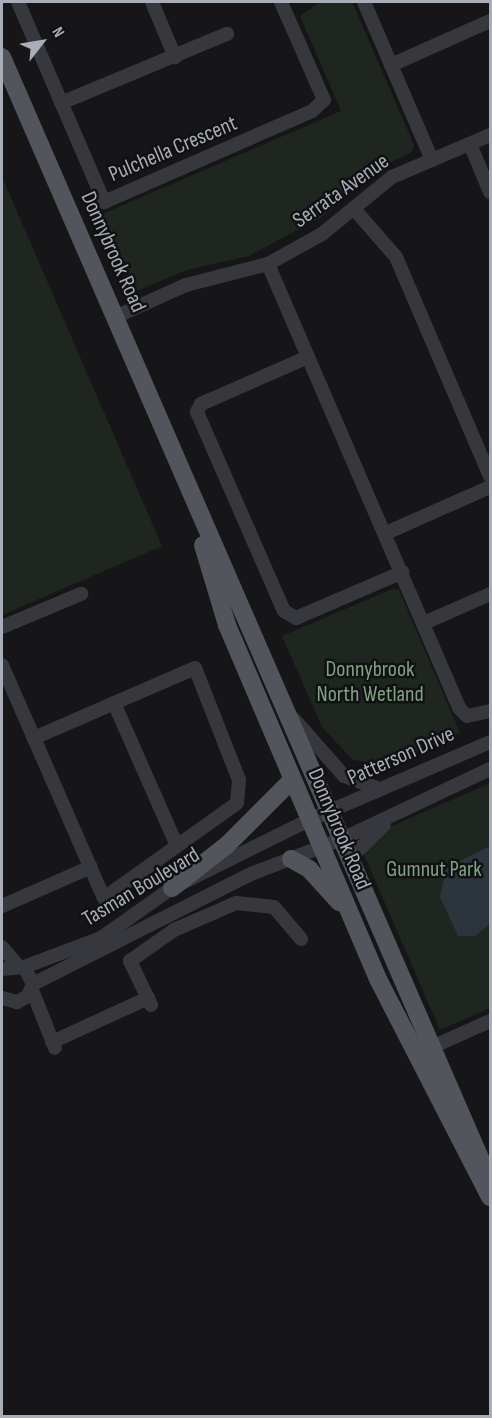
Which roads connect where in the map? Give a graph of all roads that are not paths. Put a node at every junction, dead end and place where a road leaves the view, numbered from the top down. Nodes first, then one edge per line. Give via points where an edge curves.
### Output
1 (18, 2) edge
2 (152, 2) edge
3 (283, 2) edge
4 (364, 2) edge
5 (490, 21) edge
6 (227, 34) dead end
7 (2, 57) edge
8 (175, 57) junction
9 (391, 65) junction
10 (61, 103) junction
11 (490, 135) edge
12 (470, 144) junction
13 (432, 160) junction
14 (490, 192) edge
15 (354, 209) junction
16 (268, 264) junction
17 (115, 317) junction
18 (308, 357) junction
19 (179, 466) junction
20 (490, 476) edge
21 (490, 487) edge
22 (386, 533) junction
23 (403, 572) junction
24 (81, 594) dead end
25 (490, 594) edge
26 (424, 623) junction
27 (2, 627) edge
28 (2, 665) edge
29 (114, 703) junction
30 (285, 709) junction
31 (490, 711) edge
32 (34, 738) junction
33 (490, 742) edge
34 (490, 769) edge
35 (292, 780) junction
36 (378, 789) junction
37 (329, 811) junction
38 (394, 816) junction
39 (309, 820) junction
40 (342, 839) junction
41 (177, 846) junction
42 (321, 848) junction
43 (350, 858) junction
44 (291, 859) junction
45 (91, 867) junction
46 (172, 888) junction
47 (2, 906) edge
48 (353, 920) junction
49 (301, 939) dead end
50 (2, 947) edge
51 (20, 966) junction
52 (2, 969) edge
53 (32, 987) junction
54 (2, 998) edge
55 (17, 1002) junction
56 (39, 1017) junction
57 (490, 1021) edge
58 (432, 1047) junction
59 (490, 1181) edge
60 (490, 1197) edge

1 - 10 street, Pulchella Crescent
2 - 8 street
3 - 10 street, Pulchella Crescent via 324,100 312,111 104,202
4 - 9 street
5 - 9 street
6 - 8 street
7 - 17 main road, Donnybrook Road
8 - 10 street
9 - 13 street
11 - 12 street, Serrata Avenue
12 - 13 street, Serrata Avenue
12 - 14 street
13 - 15 street, Serrata Avenue via 392,177
15 - 16 street, Serrata Avenue
15 - 20 street via 396,257
16 - 17 street, Serrata Avenue via 186,285
16 - 18 street
17 - 19 main road, Donnybrook Road
18 - 22 street
18 - 23 street via 201,404 197,412 279,601 286,616 296,618
19 - 30 main road, Donnybrook Road
19 - 35 main road, Donnybrook Road via 227,625
21 - 22 street
22 - 23 street
23 - 26 street
24 - 27 street
25 - 26 street
26 - 31 street via 459,708 467,716
28 - 32 street
29 - 32 street
29 - 41 street
29 - 41 street via 195,668 240,789 237,803 216,823
30 - 36 street via 344,776
30 - 37 main road, Donnybrook Road
32 - 45 street
33 - 36 street, Patterson Drive
34 - 38 street
35 - 39 main road, Donnybrook Road
35 - 46 main road via 228,845
36 - 37 street, Patterson Drive
37 - 39 street, Patterson Drive
37 - 40 main road, Donnybrook Road
38 - 40 street
38 - 43 street
39 - 42 main road, Donnybrook Road
39 - 46 street, Tasman Boulevard
40 - 42 street, Tasman Boulevard
40 - 43 main road, Donnybrook Road
41 - 45 street via 104,898
42 - 44 street, Tasman Boulevard
42 - 48 main road, Donnybrook Road
43 - 58 main road, Donnybrook Road
44 - 48 main road via 309,869
44 - 53 street, Tasman Boulevard via 180,908
45 - 47 street
46 - 51 street, Tasman Boulevard via 101,938
48 - 60 main road, Donnybrook Road via 418,1065
49 - 56 street via 274,907 236,903 174,930 130,961 149,1002 53,1045
50 - 51 street
51 - 52 street, Tasman Boulevard
51 - 53 street
53 - 55 street, Tasman Boulevard
53 - 56 street
54 - 55 street
55 - 56 street
57 - 58 street
58 - 59 main road, Donnybrook Road

